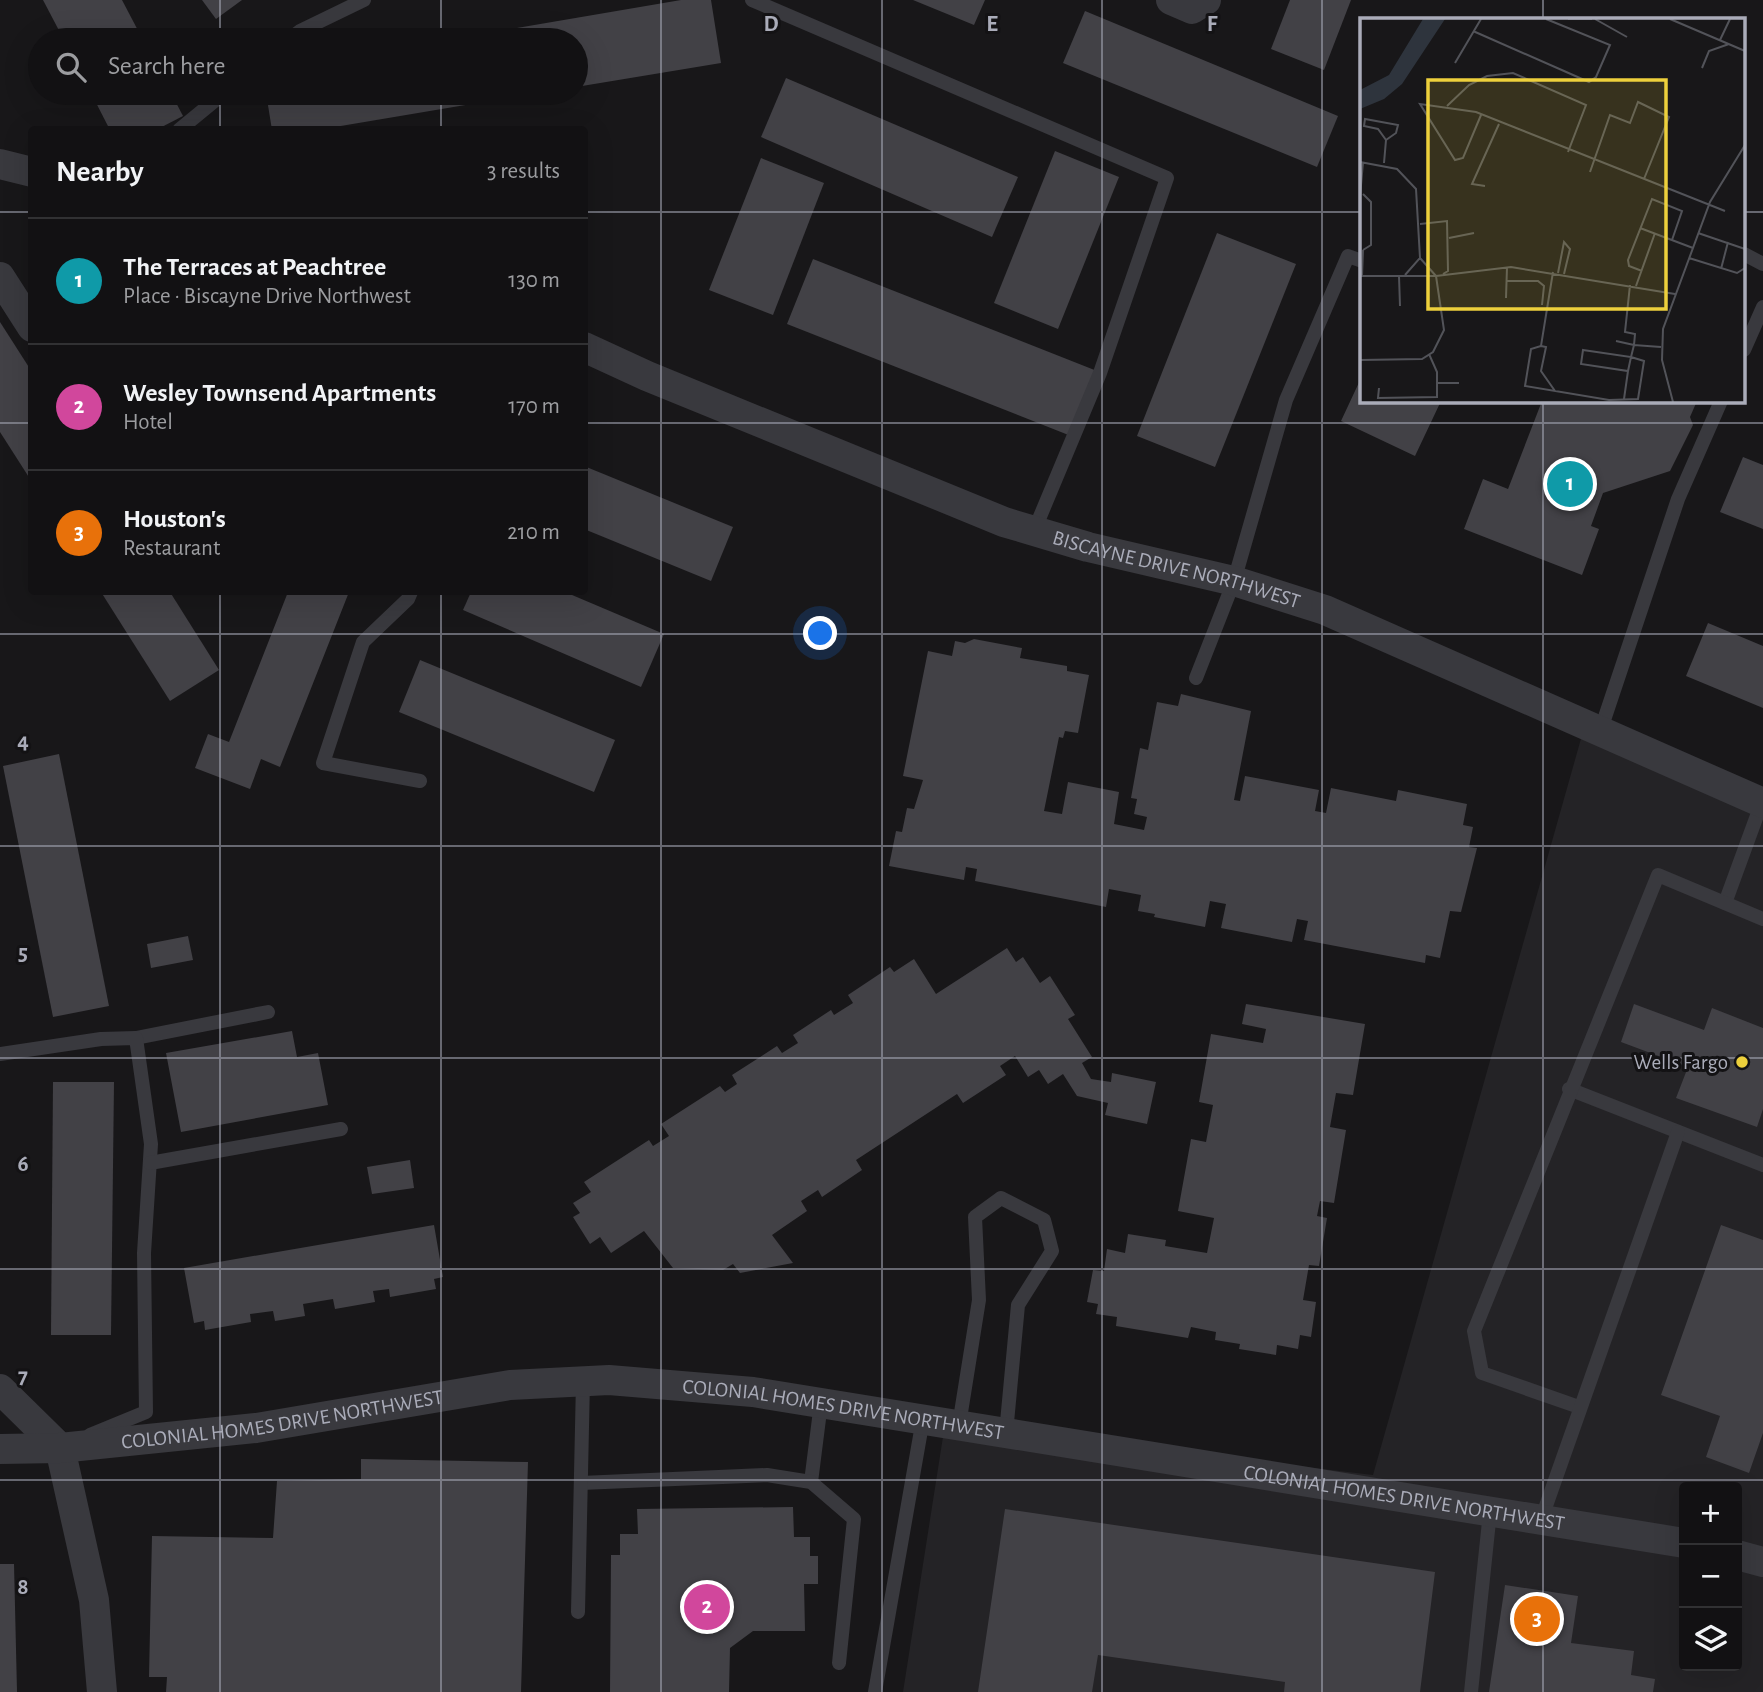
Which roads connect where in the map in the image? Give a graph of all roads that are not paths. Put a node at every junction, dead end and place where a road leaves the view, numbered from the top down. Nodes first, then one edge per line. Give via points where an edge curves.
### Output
1 (364, 0) edge
2 (752, 0) edge
3 (1171, 0) edge
4 (1206, 0) edge
5 (304, 28) edge
6 (209, 105) edge
7 (184, 126) edge
8 (0, 164) edge
9 (28, 171) edge
10 (1746, 255) edge
11 (1360, 260) edge
12 (1763, 264) edge
13 (7, 288) edge
14 (1763, 307) edge
15 (28, 321) edge
16 (1746, 345) edge
17 (588, 349) edge
18 (1721, 402) edge
19 (1034, 531) junction
20 (1234, 580) junction
21 (410, 595) edge
22 (1196, 678) dead end
23 (1600, 732) junction
24 (420, 781) dead end
25 (1763, 803) edge
26 (1725, 903) junction
27 (1763, 919) edge
28 (268, 1012) dead end
29 (136, 1038) junction
30 (0, 1054) edge
31 (1569, 1089) junction
32 (341, 1129) dead end
33 (1678, 1132) junction
34 (150, 1163) junction
35 (1763, 1165) edge
36 (583, 1381) junction
37 (0, 1389) edge
38 (821, 1403) junction
39 (1580, 1407) junction
40 (923, 1419) junction
41 (960, 1425) junction
42 (1006, 1433) junction
43 (60, 1448) junction
44 (0, 1449) edge
45 (811, 1482) junction
46 (581, 1483) junction
47 (1490, 1512) junction
48 (1541, 1520) junction
49 (1679, 1542) edge
50 (1742, 1556) edge
51 (1763, 1562) edge
52 (578, 1612) dead end
53 (839, 1663) dead end
54 (102, 1692) edge
55 (874, 1692) edge
56 (1471, 1692) edge

1 - 5 lane
2 - 19 lane via 1167,178 1100,373
3 - 4 street via 1192,9
6 - 7 lane
8 - 9 street
10 - 12 lane
11 - 20 lane via 1348,256 1286,400
13 - 15 street
14 - 16 lane
17 - 19 street, BISCAYNE DRIVE NORTHWEST
18 - 23 lane via 1678,499
19 - 20 street, BISCAYNE DRIVE NORTHWEST
20 - 22 lane
20 - 23 street, BISCAYNE DRIVE NORTHWEST via 1325,610
21 - 24 lane via 363,642 323,763
23 - 25 street, BISCAYNE DRIVE NORTHWEST
25 - 26 lane
26 - 27 lane
26 - 31 lane via 1658,875
28 - 29 lane
29 - 30 lane
29 - 34 lane
31 - 33 lane
31 - 39 lane via 1475,1331 1482,1373
32 - 34 lane
33 - 35 lane
33 - 39 lane
34 - 43 lane via 144,1252 146,1412
36 - 38 street, COLONIAL HOMES DRIVE NORTHWEST via 753,1392
36 - 43 street, COLONIAL HOMES DRIVE NORTHWEST via 510,1385 256,1428
36 - 46 lane
37 - 43 street
38 - 40 street, COLONIAL HOMES DRIVE NORTHWEST
38 - 45 lane
39 - 48 lane
40 - 41 street, COLONIAL HOMES DRIVE NORTHWEST
40 - 55 lane
41 - 42 street, COLONIAL HOMES DRIVE NORTHWEST
41 - 42 lane via 979,1300 975,1217 1001,1198 1044,1220 1052,1251 1017,1305
42 - 47 street, COLONIAL HOMES DRIVE NORTHWEST
43 - 44 street, COLONIAL HOMES DRIVE NORTHWEST
43 - 54 street via 94,1600
45 - 46 lane via 767,1475
45 - 53 lane via 854,1519
46 - 52 lane
47 - 48 street, COLONIAL HOMES DRIVE NORTHWEST
47 - 56 lane
48 - 49 street, COLONIAL HOMES DRIVE NORTHWEST
50 - 51 street

